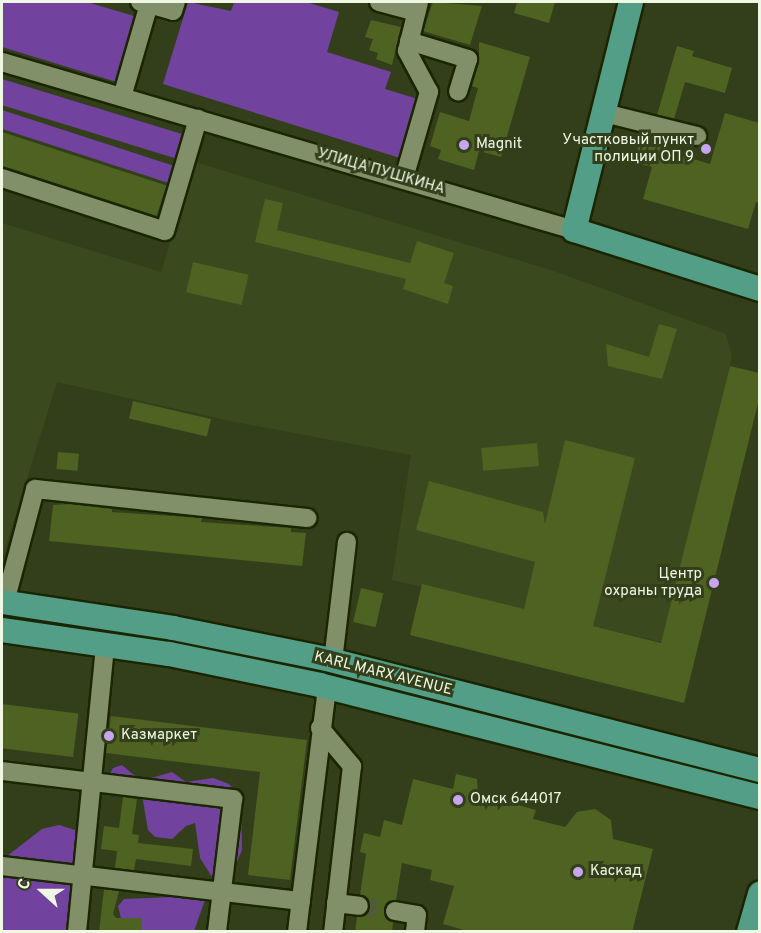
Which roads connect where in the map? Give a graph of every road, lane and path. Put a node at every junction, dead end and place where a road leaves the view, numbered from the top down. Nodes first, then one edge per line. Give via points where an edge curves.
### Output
1 (176, 2) edge
2 (379, 2) edge
3 (631, 2) edge
4 (144, 3) edge
5 (417, 7) edge
6 (409, 41) junction
7 (2, 62) edge
8 (458, 92) dead end
9 (122, 97) junction
10 (604, 113) junction
11 (198, 119) junction
12 (697, 136) dead end
13 (2, 178) edge
14 (404, 178) junction
15 (574, 230) junction
16 (759, 289) edge
17 (307, 518) dead end
18 (347, 542) dead end
19 (3, 602) edge
20 (110, 618) junction
21 (173, 628) junction
22 (2, 630) edge
23 (105, 645) junction
24 (169, 654) junction
25 (333, 661) junction
26 (327, 687) junction
27 (320, 728) junction
28 (759, 770) edge
29 (2, 771) edge
30 (92, 782) junction
31 (759, 797) edge
32 (2, 866) edge
33 (83, 876) junction
34 (222, 893) junction
35 (759, 894) edge
36 (301, 901) junction
37 (336, 903) junction
38 (359, 906) tunnel mouth
39 (395, 911) tunnel mouth
40 (77, 932) edge
41 (217, 932) edge
42 (297, 932) edge
43 (333, 932) edge
44 (414, 932) edge
45 (750, 932) edge

1 - 4 street via 173,11
2 - 5 street
3 - 10 main road
4 - 9 street
5 - 6 street
6 - 8 street via 468,59
6 - 14 street via 407,51 429,92
7 - 9 street, УЛИЦА ПУШКИНА
9 - 11 street, УЛИЦА ПУШКИНА
10 - 12 street
10 - 15 main road
11 - 13 street via 165,231
11 - 14 street, УЛИЦА ПУШКИНА
14 - 15 street, УЛИЦА ПУШКИНА
15 - 16 main road, УЛИЦА ПУШКИНА
17 - 19 street via 36,489
18 - 25 street
19 - 20 main road, KARL MARX AVENUE
20 - 21 main road, KARL MARX AVENUE
20 - 23 main road
21 - 24 main road
21 - 25 main road, KARL MARX AVENUE
22 - 23 main road, KARL MARX AVENUE
23 - 24 main road, KARL MARX AVENUE
23 - 30 street
24 - 26 main road, KARL MARX AVENUE
25 - 28 main road, KARL MARX AVENUE
26 - 27 street
26 - 31 main road, KARL MARX AVENUE
27 - 36 street
27 - 37 street via 352,766
29 - 30 street
30 - 33 street
30 - 34 street via 233,799
32 - 33 street
33 - 34 street
33 - 40 street
34 - 36 street
34 - 41 street
35 - 45 main road
36 - 42 street
37 - 38 street
37 - 43 street
39 - 44 street via 417,915

